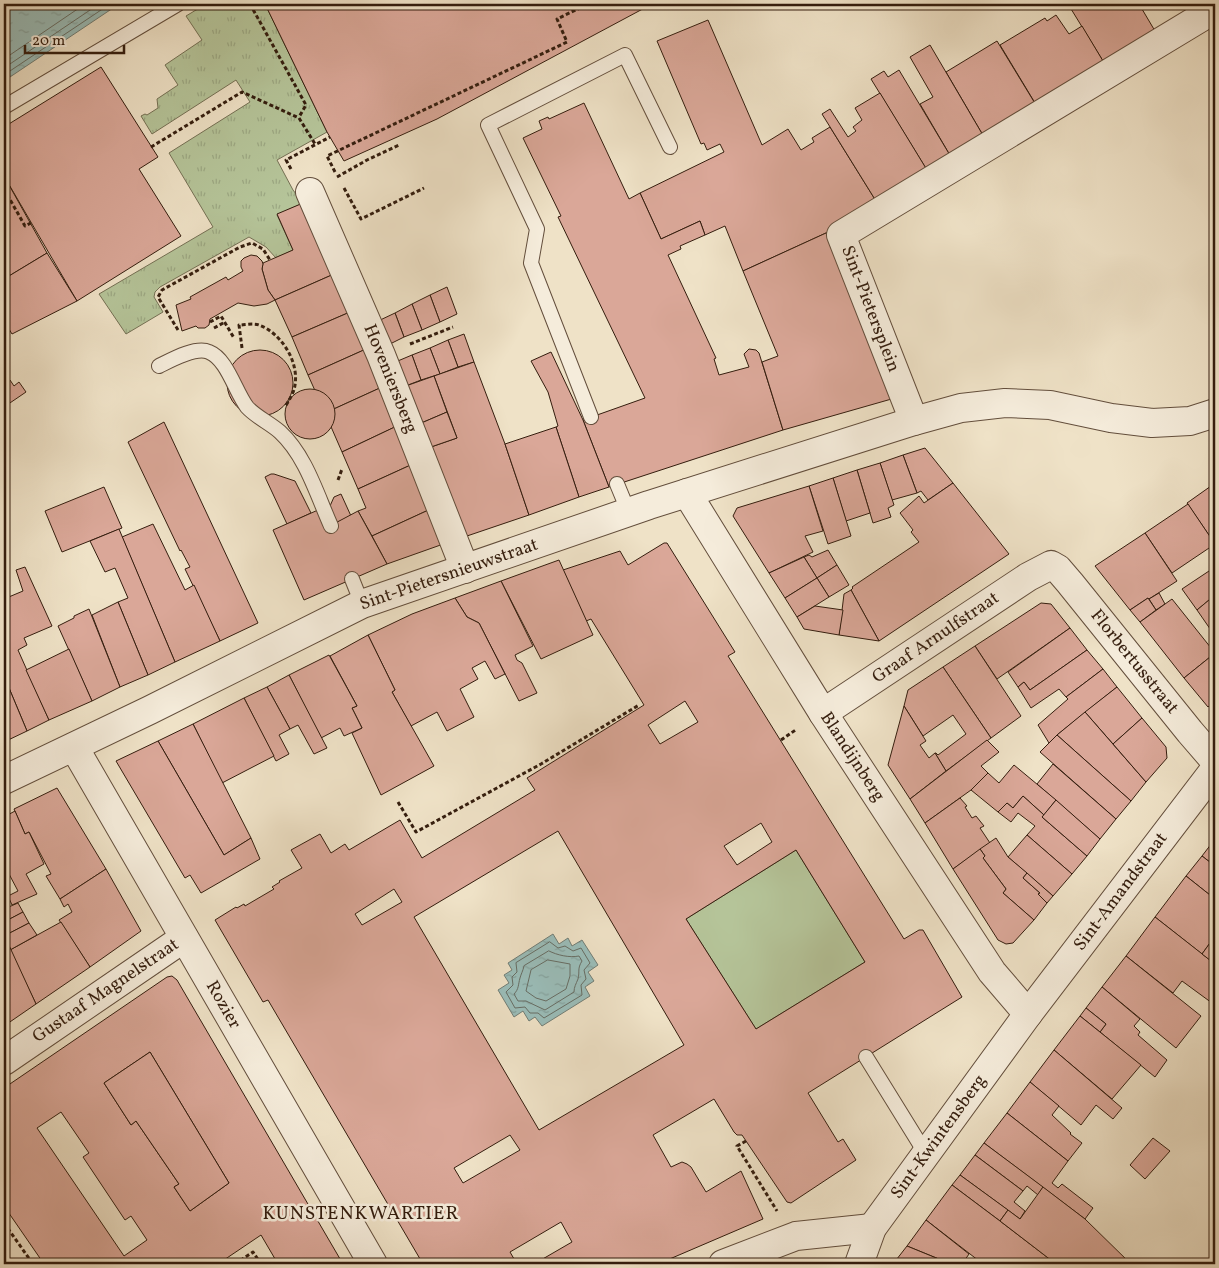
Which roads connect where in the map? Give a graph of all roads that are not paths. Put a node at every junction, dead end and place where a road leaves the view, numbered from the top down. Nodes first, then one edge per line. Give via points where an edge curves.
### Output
1 (178, 4) edge
2 (1199, 11) edge
3 (4, 107) edge
4 (670, 147) dead end
5 (310, 192) dead end
6 (159, 366) dead end
7 (1215, 413) edge
8 (591, 417) dead end
9 (914, 421) junction
10 (617, 484) dead end
11 (687, 493) junction
12 (629, 513) junction
13 (331, 526) dead end
14 (1051, 565) joint
15 (465, 569) junction
16 (352, 579) dead end
17 (362, 604) junction
18 (823, 713) junction
19 (74, 747) junction
20 (1215, 761) edge
21 (1215, 769) edge
22 (4, 780) edge
23 (184, 938) junction
24 (1028, 1014) junction
25 (866, 1057) dead end
26 (4, 1061) edge
27 (926, 1154) junction
28 (872, 1228) junction
29 (373, 1264) edge
30 (723, 1264) edge
31 (860, 1264) edge

1 - 3 lane
2 - 9 street, Sint-Pietersplein via 841,235
4 - 8 lane via 625,55 488,125 537,229 530,263
5 - 15 street, Hoveniersberg via 381,355
6 - 13 lane via 187,353 207,350 220,358 249,409 280,432 294,449
7 - 9 street via 1190,421 1152,423 1050,406 1005,403 961,408
9 - 11 street, Sint-Pietersnieuwstraat
10 - 12 lane
11 - 12 street, Sint-Pietersnieuwstraat
11 - 18 street, Blandijnberg
12 - 15 street, Sint-Pietersnieuwstraat
14 - 18 street, Graaf Arnulfstraat
14 - 20 street, Florbertusstraat via 1070,583
15 - 17 street, Sint-Pietersnieuwstraat
16 - 17 lane
17 - 19 street, Sint-Pietersnieuwstraat
18 - 24 street, Blandijnberg via 992,972
19 - 22 street, Sint-Pietersnieuwstraat
19 - 23 street, Rozier
21 - 24 street, Sint-Amandstraat
23 - 26 street, Gustaaf Magnelstraat
23 - 29 street, Rozier
24 - 27 street, Sint-Kwintensberg
25 - 27 lane
27 - 28 street, Sint-Kwintensberg
28 - 30 street via 796,1236
28 - 31 street, Sint-Kwintensberg

